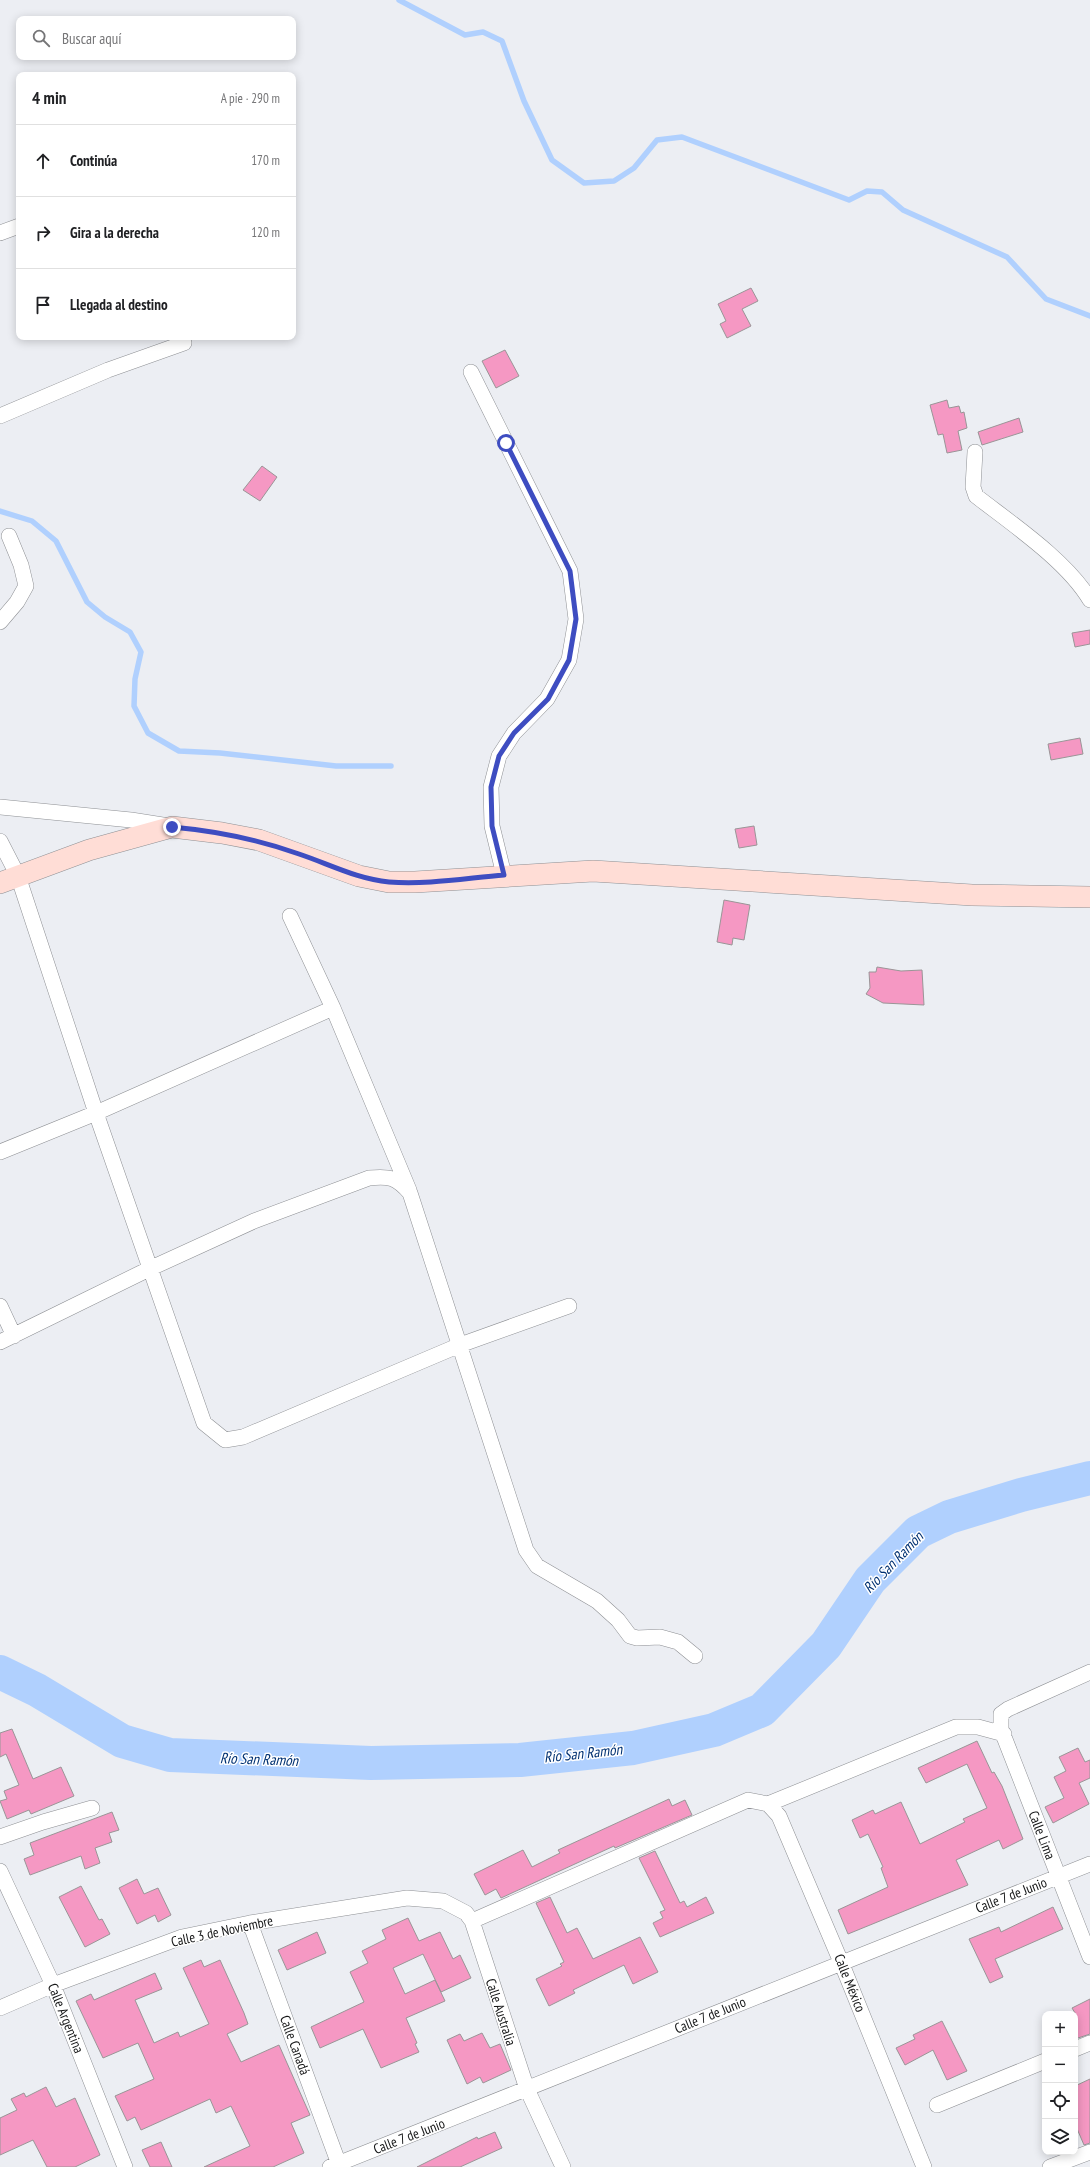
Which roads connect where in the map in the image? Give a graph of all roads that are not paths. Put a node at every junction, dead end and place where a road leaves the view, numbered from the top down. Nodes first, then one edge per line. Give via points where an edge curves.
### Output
1 (16, 227) edge
2 (0, 233) edge
3 (184, 343) dead end
4 (471, 372) dead end
5 (0, 416) edge
6 (976, 452) dead end
7 (8, 536) dead end
8 (1090, 600) edge
9 (0, 622) edge
10 (0, 808) edge
11 (172, 827) junction
12 (0, 841) edge
13 (504, 875) junction
14 (9, 879) edge
15 (1090, 897) edge
16 (290, 916) dead end
17 (333, 1008) junction
18 (96, 1113) junction
19 (0, 1152) edge
20 (410, 1193) junction
21 (150, 1268) junction
22 (0, 1306) edge
23 (569, 1306) dead end
24 (7, 1339) edge
25 (460, 1345) junction
26 (695, 1656) dead end
27 (1090, 1672) edge
28 (1004, 1734) junction
29 (768, 1804) junction
30 (92, 1808) dead end
31 (0, 1837) edge
32 (1090, 1864) edge
33 (0, 1871) edge
34 (1058, 1877) junction
35 (472, 1921) junction
36 (250, 1923) junction
37 (1090, 1957) edge
38 (841, 1962) junction
39 (53, 1985) junction
40 (0, 2008) edge
41 (1090, 2043) edge
42 (1078, 2048) edge
43 (1042, 2062) edge
44 (527, 2089) junction
45 (936, 2105) dead end
46 (1090, 2152) edge
47 (336, 2166) edge
48 (125, 2167) edge
49 (563, 2167) edge
50 (924, 2167) edge
51 (1050, 2167) edge

1 - 2 street
3 - 5 street via 108,370
4 - 13 street via 570,571 576,619 569,660 548,699 514,733 499,756 491,787 492,826
6 - 8 street via 973,487 976,496 1039,545 1083,588
7 - 9 street via 21,565 26,586 17,602
10 - 11 street via 131,820
11 - 13 main road via 259,840 359,876 389,882
11 - 14 main road via 89,850
12 - 14 street
13 - 15 main road via 593,871 972,895
14 - 18 street
16 - 17 street
17 - 18 street
17 - 20 street
18 - 19 street
18 - 21 street
20 - 21 street via 400,1181 386,1176 369,1178 254,1221
20 - 25 street
21 - 24 street
21 - 25 street via 204,1423 225,1440 243,1437
22 - 24 street
23 - 25 street
25 - 26 street via 526,1550 537,1566 597,1601 618,1620 630,1636 660,1637 678,1642
27 - 28 street, Calle Lima via 1001,1714 1000,1722
28 - 29 street via 978,1727 956,1728
28 - 34 street, Calle Lima
29 - 35 street via 748,1800
29 - 38 street, Calle México via 779,1816
30 - 31 street
32 - 34 street, Calle 7 de Junio
33 - 39 street, Calle Argentina
34 - 37 street, Calle Lima
34 - 38 street, Calle 7 de Junio
35 - 36 street, Calle 3 de Noviembre via 466,1913 443,1901 407,1898
35 - 44 street, Calle Australia
36 - 39 street, Calle 3 de Noviembre via 182,1937
36 - 47 street, Calle Canadá
38 - 44 street, Calle 7 de Junio
38 - 50 street, Calle México
39 - 40 street, Calle 3 de Noviembre
39 - 48 street, Calle Argentina
41 - 42 street
43 - 45 street
44 - 47 street, Calle 7 de Junio
44 - 49 street, Calle Australia
46 - 51 street

